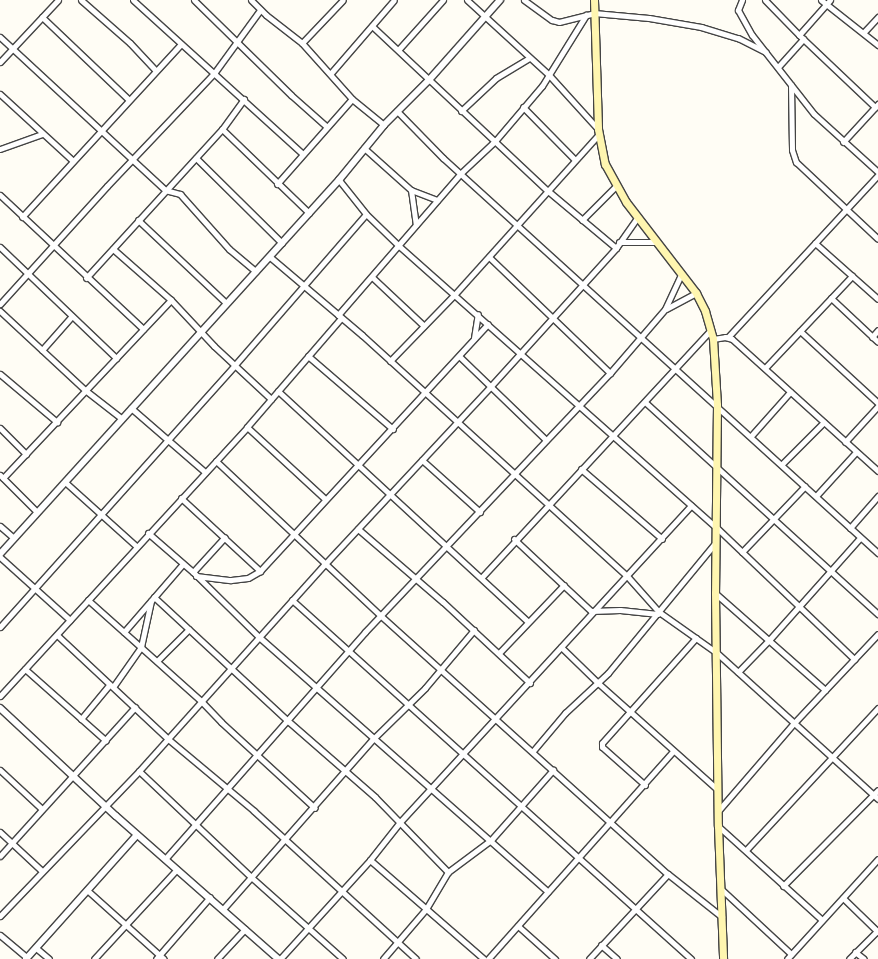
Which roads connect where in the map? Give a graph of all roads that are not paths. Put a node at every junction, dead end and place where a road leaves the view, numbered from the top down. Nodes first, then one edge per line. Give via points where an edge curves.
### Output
1 (58, 0) edge
2 (81, 0) edge
3 (134, 0) edge
4 (194, 0) edge
5 (251, 0) edge
6 (343, 0) edge
7 (394, 0) edge
8 (442, 0) edge
9 (467, 0) edge
10 (500, 0) edge
11 (524, 0) edge
12 (594, 0) edge
13 (742, 0) edge
14 (765, 0) edge
15 (821, 0) edge
16 (830, 0) edge
17 (826, 5) junction
18 (260, 10) junction
19 (594, 13) junction
20 (586, 16) junction
21 (42, 17) junction
22 (486, 17) junction
23 (878, 17) edge
24 (372, 26) junction
25 (864, 32) junction
26 (0, 37) edge
27 (801, 37) junction
28 (302, 43) junction
29 (181, 44) junction
30 (237, 44) junction
31 (878, 45) edge
32 (13, 48) junction
33 (399, 50) junction
34 (766, 52) junction
35 (530, 58) junction
36 (0, 62) edge
37 (778, 67) junction
38 (155, 70) junction
39 (215, 72) junction
40 (331, 73) junction
41 (549, 75) junction
42 (429, 80) junction
43 (791, 85) junction
44 (0, 94) edge
45 (128, 98) junction
46 (244, 99) junction
47 (352, 99) junction
48 (877, 106) edge
49 (523, 107) junction
50 (397, 111) junction
51 (461, 111) junction
52 (384, 125) junction
53 (328, 126) junction
54 (222, 129) junction
55 (101, 130) junction
56 (598, 132) junction
57 (42, 134) junction
58 (496, 140) junction
59 (843, 142) junction
60 (364, 148) junction
61 (0, 149) edge
62 (303, 154) junction
63 (196, 158) junction
64 (133, 159) junction
65 (576, 160) junction
66 (73, 161) junction
67 (461, 173) junction
68 (878, 174) edge
69 (339, 180) junction
70 (277, 184) junction
71 (616, 186) junction
72 (165, 190) junction
73 (411, 190) junction
74 (548, 191) junction
75 (0, 195) edge
76 (437, 200) junction
77 (846, 210) junction
78 (308, 213) junction
79 (366, 214) junction
80 (22, 217) junction
81 (638, 217) junction
82 (138, 220) junction
83 (582, 220) junction
84 (416, 225) junction
85 (518, 225) junction
86 (878, 239) edge
87 (620, 242) junction
88 (657, 242) junction
89 (282, 243) junction
90 (815, 243) junction
91 (51, 246) junction
92 (399, 246) junction
93 (0, 247) edge
94 (616, 248) junction
95 (113, 249) junction
96 (488, 256) junction
97 (270, 257) junction
98 (256, 272) junction
99 (27, 274) junction
100 (681, 274) junction
101 (852, 276) junction
102 (372, 277) junction
103 (86, 278) junction
104 (582, 284) junction
105 (304, 287) junction
106 (696, 293) junction
107 (455, 294) junction
108 (831, 298) junction
109 (878, 299) edge
110 (170, 300) junction
111 (0, 304) edge
112 (226, 304) junction
113 (665, 309) junction
114 (0, 311) edge
115 (478, 314) junction
116 (72, 316) junction
117 (340, 316) junction
118 (551, 317) junction
119 (488, 324) junction
120 (424, 326) junction
121 (142, 329) junction
122 (711, 330) junction
123 (878, 330) edge
124 (800, 331) junction
125 (200, 333) junction
126 (728, 337) junction
127 (872, 337) junction
128 (474, 339) junction
129 (640, 339) junction
130 (713, 339) junction
131 (878, 342) edge
132 (42, 350) junction
133 (520, 351) junction
134 (308, 356) junction
135 (459, 356) junction
136 (116, 358) junction
137 (390, 361) junction
138 (234, 366) junction
139 (765, 368) junction
140 (675, 370) junction
141 (610, 373) junction
142 (0, 374) edge
143 (490, 387) junction
144 (85, 390) junction
145 (278, 390) junction
146 (790, 392) junction
147 (425, 393) junction
148 (271, 399) junction
149 (646, 403) junction
150 (878, 404) edge
151 (717, 405) junction
152 (580, 406) junction
153 (131, 408) junction
154 (121, 418) junction
155 (57, 422) junction
156 (824, 422) junction
157 (457, 423) junction
158 (247, 427) junction
159 (0, 428) edge
160 (393, 429) junction
161 (613, 435) junction
162 (751, 436) junction
163 (167, 440) junction
164 (546, 440) junction
165 (845, 442) junction
166 (856, 452) junction
167 (26, 454) junction
168 (422, 460) junction
169 (216, 461) junction
170 (357, 464) junction
171 (782, 464) junction
172 (581, 469) junction
173 (717, 469) junction
174 (878, 471) edge
175 (205, 472) junction
176 (514, 475) junction
177 (2, 476) edge
178 (65, 482) junction
179 (805, 486) junction
180 (391, 495) junction
181 (816, 496) junction
182 (878, 496) edge
183 (181, 498) junction
184 (325, 499) junction
185 (547, 504) junction
186 (691, 506) junction
187 (37, 512) junction
188 (480, 512) junction
189 (100, 515) junction
190 (772, 519) junction
191 (0, 526) edge
192 (717, 528) junction
193 (850, 528) junction
194 (358, 529) junction
195 (148, 533) junction
196 (293, 534) junction
197 (225, 537) junction
198 (14, 538) junction
199 (860, 538) junction
200 (662, 539) junction
201 (514, 540) junction
202 (716, 542) junction
203 (136, 546) junction
204 (448, 546) junction
205 (742, 552) junction
206 (878, 552) edge
207 (0, 555) edge
208 (183, 564) junction
209 (325, 564) junction
210 (260, 571) junction
211 (830, 571) junction
212 (194, 574) junction
213 (628, 576) junction
214 (482, 577) junction
215 (416, 579) junction
216 (564, 585) junction
217 (35, 588) junction
218 (715, 593) junction
219 (153, 599) junction
220 (88, 600) junction
221 (292, 600) junction
222 (799, 606) junction
223 (592, 611) junction
224 (659, 613) junction
225 (878, 614) edge
226 (381, 616) junction
227 (70, 620) junction
228 (528, 622) junction
229 (0, 627) edge
230 (189, 629) junction
231 (474, 630) junction
232 (124, 632) junction
233 (878, 634) edge
234 (57, 635) junction
235 (259, 637) junction
236 (696, 638) junction
237 (770, 639) junction
238 (141, 647) junction
239 (561, 647) junction
240 (349, 651) junction
241 (499, 653) junction
242 (717, 653) junction
243 (854, 659) junction
244 (157, 661) junction
245 (25, 669) junction
246 (231, 669) junction
247 (442, 669) junction
248 (738, 672) junction
249 (530, 683) junction
250 (598, 683) junction
251 (112, 685) junction
252 (317, 689) junction
253 (825, 690) junction
254 (0, 696) edge
255 (202, 702) junction
256 (408, 705) junction
257 (135, 707) junction
258 (0, 708) edge
259 (878, 708) edge
260 (632, 712) junction
261 (81, 719) junction
262 (497, 719) junction
263 (288, 722) junction
264 (794, 723) junction
265 (168, 739) junction
266 (373, 739) junction
267 (106, 741) junction
268 (533, 751) junction
269 (673, 751) junction
270 (462, 754) junction
271 (256, 755) junction
272 (832, 757) junction
273 (0, 770) edge
274 (553, 770) junction
275 (139, 771) junction
276 (345, 771) junction
277 (74, 775) junction
278 (645, 785) junction
279 (227, 788) junction
280 (432, 789) junction
281 (718, 789) junction
282 (878, 790) edge
283 (876, 797) edge
284 (105, 806) junction
285 (520, 807) junction
286 (314, 808) junction
287 (42, 809) junction
288 (718, 811) junction
289 (400, 822) junction
290 (611, 822) junction
291 (196, 824) junction
292 (718, 826) junction
293 (0, 832) edge
294 (136, 835) junction
295 (285, 840) junction
296 (492, 840) junction
297 (12, 843) junction
298 (746, 850) junction
299 (0, 856) edge
300 (578, 858) junction
301 (165, 859) junction
302 (878, 859) edge
303 (370, 860) junction
304 (876, 866) edge
305 (177, 869) junction
306 (42, 871) junction
307 (448, 872) junction
308 (668, 874) junction
309 (251, 877) junction
310 (783, 886) junction
311 (720, 888) junction
312 (87, 890) junction
313 (342, 891) junction
314 (548, 892) junction
315 (210, 897) junction
316 (843, 898) junction
317 (223, 909) junction
318 (426, 909) junction
319 (634, 910) junction
320 (0, 916) edge
321 (722, 917) junction
322 (822, 920) junction
323 (125, 926) junction
324 (518, 926) junction
325 (308, 927) junction
326 (245, 929) junction
327 (877, 931) edge
328 (0, 935) edge
329 (398, 943) junction
330 (601, 944) junction
331 (36, 948) junction
332 (856, 952) junction
333 (789, 957) edge
334 (160, 958) edge
335 (26, 959) edge
336 (49, 959) edge
337 (94, 959) edge
338 (217, 959) edge
339 (279, 959) edge
340 (343, 959) edge
341 (383, 959) edge
342 (416, 959) edge
343 (484, 959) edge
344 (488, 959) edge
345 (555, 959) edge
346 (589, 959) edge
347 (617, 959) edge
348 (691, 959) edge
349 (723, 959) edge
350 (849, 959) edge
351 (864, 959) edge

1 - 21 street
2 - 38 street via 130,43
3 - 29 street
4 - 30 street
5 - 18 street
6 - 28 street
7 - 24 street
8 - 33 street
9 - 22 street
10 - 22 street
11 - 20 street via 552,20 566,21
12 - 19 main road
13 - 34 street via 738,10 752,35
14 - 27 street
15 - 17 street
16 - 17 street
17 - 25 street
17 - 27 street
18 - 28 street
18 - 30 street
19 - 20 street
19 - 34 street via 701,27 738,38
19 - 56 main road
20 - 41 street
21 - 32 street
21 - 45 street
22 - 35 street
22 - 42 street
23 - 25 street
24 - 33 street
24 - 40 street
25 - 31 street
26 - 32 street
27 - 37 street
27 - 48 street
28 - 40 street
29 - 38 street
29 - 39 street
30 - 39 street
30 - 53 street
32 - 36 street
32 - 55 street
33 - 42 street
34 - 37 street
35 - 41 street
35 - 51 street via 501,75
37 - 43 street
38 - 45 street
39 - 46 street
39 - 64 street
40 - 47 street
41 - 49 street
41 - 56 street
42 - 50 street
42 - 51 street
43 - 59 street via 814,114
43 - 77 street via 792,150 796,162
44 - 57 street
45 - 55 street
46 - 54 street
46 - 62 street
47 - 52 street
47 - 53 street
48 - 59 street
49 - 58 street
49 - 65 street
50 - 52 street
50 - 67 street via 438,154
51 - 58 street
52 - 60 street
53 - 62 street
54 - 63 street
54 - 70 street
55 - 64 street
55 - 66 street
56 - 65 street
56 - 71 main road via 605,164
57 - 61 street
57 - 66 street
58 - 67 street
58 - 74 street
59 - 68 street
60 - 69 street
60 - 73 street
62 - 70 street
63 - 72 street
63 - 89 street
64 - 72 street
64 - 91 street
65 - 74 street
66 - 80 street
67 - 76 street
67 - 85 street
68 - 77 street
69 - 78 street
69 - 79 street
70 - 78 street
71 - 81 main road
71 - 83 street
72 - 82 street
72 - 98 street via 180,194 229,249
73 - 76 street
73 - 84 street
74 - 83 street
74 - 85 street
75 - 80 street
76 - 84 street
77 - 86 street
77 - 90 street
78 - 89 street
79 - 92 street
79 - 105 street
80 - 91 street
81 - 87 street
81 - 88 main road
82 - 95 street
82 - 112 street
83 - 94 street
84 - 92 street
85 - 96 street
85 - 104 street
87 - 88 street
87 - 94 street
88 - 100 main road
89 - 97 street
90 - 101 street
90 - 126 street
91 - 99 street
91 - 103 street
92 - 102 street
92 - 107 street
93 - 99 street
94 - 104 street
95 - 103 street
95 - 110 street
96 - 107 street
96 - 118 street
97 - 98 street
97 - 105 street
98 - 112 street
99 - 111 street
99 - 116 street
100 - 106 main road
100 - 113 street
101 - 108 street
101 - 109 street
102 - 117 street
102 - 120 street
103 - 121 street
104 - 118 street
104 - 129 street
105 - 117 street
105 - 138 street
106 - 113 street
106 - 122 main road
107 - 115 street
107 - 120 street
108 - 124 street
108 - 127 street
110 - 121 street
110 - 125 street
112 - 125 street
113 - 129 street
114 - 132 street
115 - 119 street
115 - 128 street
116 - 132 street
116 - 136 street
117 - 134 street
117 - 137 street
118 - 133 street
118 - 141 street
119 - 128 street
119 - 133 street
120 - 137 street
121 - 136 street
122 - 130 main road
122 - 140 street
123 - 127 street
124 - 139 street
124 - 150 street
125 - 138 street
125 - 153 street
126 - 130 street
126 - 139 street
127 - 131 street
128 - 135 street
129 - 140 street
129 - 141 street
130 - 151 main road
132 - 144 street
133 - 143 street
133 - 152 street
134 - 145 street
134 - 160 street
135 - 143 street
135 - 147 street
136 - 144 street
137 - 147 street
138 - 148 street
138 - 163 street
139 - 146 street
140 - 149 street
140 - 151 street
141 - 152 street
142 - 155 street
143 - 157 street
143 - 164 street
144 - 154 street
144 - 155 street
145 - 148 street
145 - 170 street
146 - 156 street
146 - 162 street
147 - 157 street
147 - 160 street
148 - 158 street
149 - 161 street
149 - 173 street
150 - 165 street
151 - 162 street
151 - 173 main road
152 - 161 street
152 - 164 street
153 - 154 street
153 - 163 street
154 - 178 street
155 - 167 street
156 - 165 street
156 - 171 street
157 - 168 street
157 - 176 street
158 - 169 street
158 - 184 street
159 - 167 street
160 - 170 street
161 - 172 street
161 - 186 street
162 - 171 street
163 - 175 street
163 - 189 street
164 - 176 street
165 - 166 street
166 - 174 street
166 - 181 street
167 - 177 street
168 - 180 street
168 - 188 street
169 - 175 street
169 - 196 street
170 - 180 street
170 - 184 street
171 - 179 street
172 - 185 street
172 - 200 street
173 - 190 street
173 - 192 main road
175 - 183 street
176 - 185 street
176 - 188 street
177 - 187 street
178 - 187 street
178 - 189 street
179 - 181 street
179 - 190 street
180 - 194 street
180 - 204 street
181 - 193 street
182 - 193 street
183 - 195 street
183 - 197 street
184 - 196 street
185 - 201 street
185 - 213 street
186 - 192 street
186 - 200 street
187 - 198 street
188 - 204 street
189 - 203 street
189 - 217 street
190 - 205 street
190 - 211 street
191 - 198 street
192 - 202 main road
192 - 205 street
193 - 199 street
194 - 209 street
194 - 215 street
195 - 203 street
195 - 208 street
196 - 209 street
196 - 210 street
197 - 210 street
197 - 212 street
198 - 207 street
199 - 206 street
199 - 211 street
200 - 213 street
201 - 214 street
201 - 216 street
202 - 218 main road
202 - 224 street
203 - 220 street
204 - 214 street
204 - 215 street
205 - 222 street
207 - 217 street
208 - 212 street
208 - 219 street
209 - 221 street
209 - 226 street
210 - 212 street via 248,578 231,580
211 - 222 street
211 - 225 street
212 - 235 street
213 - 223 street
213 - 224 street
214 - 228 street
215 - 226 street
215 - 231 street
216 - 223 street
216 - 228 street
217 - 227 street
217 - 229 street
218 - 237 street
218 - 242 main road
219 - 230 street
219 - 232 street
219 - 238 street
220 - 227 street
220 - 232 street
221 - 235 street
221 - 240 street
222 - 237 street
222 - 243 street
223 - 224 street
223 - 239 street
224 - 236 street
224 - 250 street
226 - 240 street
226 - 247 street
227 - 234 street
228 - 241 street
230 - 244 street
230 - 246 street
231 - 241 street
231 - 247 street
232 - 238 street
233 - 243 street
234 - 245 street
234 - 251 street
235 - 246 street
235 - 252 street
236 - 242 street
236 - 260 street
237 - 248 street
237 - 253 street
238 - 244 street
238 - 251 street
239 - 249 street
239 - 250 street
240 - 252 street
240 - 256 street
241 - 249 street
242 - 248 street
242 - 281 main road
243 - 253 street
244 - 255 street
245 - 254 street
245 - 261 street
246 - 255 street
246 - 263 street
247 - 256 street
247 - 262 street
248 - 264 street
249 - 262 street
250 - 260 street
250 - 268 street via 565,714
251 - 257 street
251 - 261 street
252 - 263 street
252 - 266 street
253 - 264 street
255 - 265 street
255 - 271 street
256 - 266 street
256 - 270 street
257 - 265 street
257 - 267 street
258 - 277 street
259 - 272 street
260 - 269 street
260 - 278 street via 604,739 602,747
261 - 267 street
262 - 268 street
262 - 270 street
263 - 271 street
263 - 276 street
264 - 272 street
264 - 288 street
265 - 275 street
265 - 279 street
266 - 276 street
266 - 280 street
267 - 277 street
268 - 274 street
269 - 278 street
269 - 281 street
270 - 280 street
270 - 285 street
271 - 279 street
271 - 286 street
272 - 283 street
272 - 298 street
273 - 287 street
274 - 285 street
274 - 290 street
275 - 284 street
275 - 291 street
276 - 286 street
276 - 289 street
277 - 284 street
277 - 287 street
278 - 290 street
279 - 291 street
279 - 295 street
280 - 289 street
280 - 296 street
281 - 288 main road
282 - 283 street
283 - 310 street
284 - 294 street
284 - 306 street
285 - 296 street
285 - 300 street
286 - 295 street
287 - 297 street
288 - 292 main road
289 - 303 street
289 - 307 street
290 - 300 street
290 - 308 street
291 - 301 street
291 - 309 street
292 - 298 street
292 - 311 main road
293 - 297 street
294 - 301 street
294 - 312 street
295 - 309 street
295 - 313 street
296 - 307 street
296 - 314 street
297 - 299 street
297 - 306 street
298 - 310 street
300 - 314 street
300 - 319 street
301 - 305 street
302 - 304 street
303 - 313 street
303 - 318 street
304 - 316 street
305 - 315 street
305 - 323 street
306 - 320 street
307 - 318 street
308 - 319 street
308 - 321 street
309 - 317 street
309 - 325 street
310 - 322 street
311 - 321 main road
311 - 333 street
312 - 323 street
312 - 331 street
313 - 325 street
313 - 329 street
314 - 324 street
315 - 317 street
315 - 334 street
316 - 322 street
316 - 327 street
317 - 326 street
318 - 329 street
318 - 343 street
319 - 330 street
319 - 348 street
321 - 349 main road
322 - 333 street
323 - 334 street
323 - 337 street
324 - 344 street
324 - 345 street
325 - 339 street
325 - 340 street
326 - 338 street
326 - 339 street
327 - 332 street
328 - 335 street
329 - 341 street
329 - 342 street
330 - 346 street
330 - 347 street
331 - 335 street
331 - 336 street
332 - 350 street
332 - 351 street

